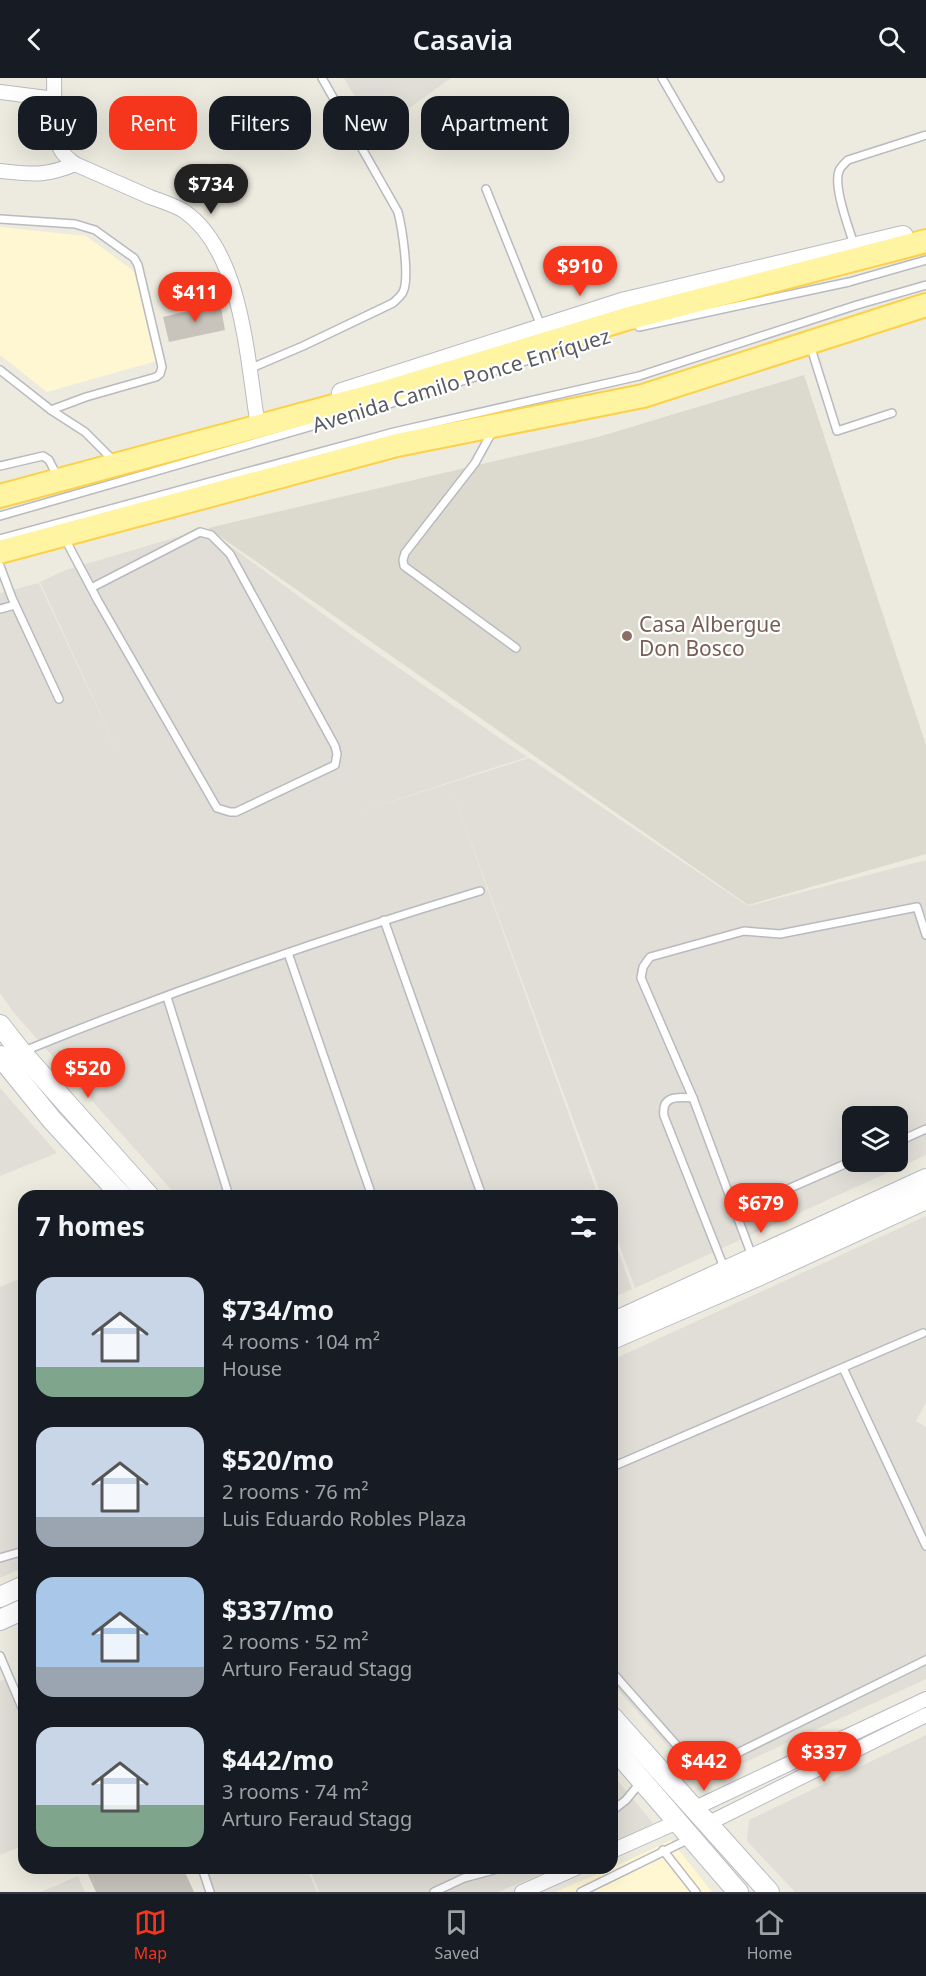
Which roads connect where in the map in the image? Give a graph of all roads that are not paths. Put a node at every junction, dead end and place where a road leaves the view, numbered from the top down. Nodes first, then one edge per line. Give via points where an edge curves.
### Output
1 (54, 78) edge
2 (322, 78) edge
3 (662, 78) edge
4 (0, 92) edge
5 (31, 96) edge
6 (55, 96) edge
7 (926, 135) edge
8 (61, 150) edge
9 (75, 164) junction
10 (0, 171) edge
11 (720, 178) dead end
12 (486, 189) dead end
13 (0, 219) edge
14 (926, 230) edge
15 (926, 240) edge
16 (854, 248) junction
17 (926, 260) edge
18 (926, 285) edge
19 (926, 305) edge
20 (542, 328) junction
21 (628, 329) dead end
22 (809, 342) junction
23 (548, 354) dead end
24 (249, 369) junction
25 (0, 370) edge
26 (51, 410) junction
27 (892, 414) dead end
28 (258, 426) junction
29 (495, 427) junction
30 (117, 463) junction
31 (0, 466) edge
32 (58, 480) junction
33 (0, 496) edge
34 (0, 516) edge
35 (62, 535) junction
36 (0, 539) edge
37 (0, 552) edge
38 (0, 566) edge
39 (91, 588) junction
40 (15, 605) junction
41 (0, 609) edge
42 (516, 648) dead end
43 (59, 699) dead end
44 (480, 891) dead end
45 (384, 920) junction
46 (926, 935) edge
47 (288, 953) junction
48 (167, 997) junction
49 (0, 1025) edge
50 (21, 1052) junction
51 (0, 1056) edge
52 (693, 1098) junction
53 (926, 1129) edge
54 (908, 1137) edge
55 (842, 1165) edge
56 (926, 1179) edge
57 (116, 1190) edge
58 (144, 1190) edge
59 (228, 1190) edge
60 (370, 1190) edge
61 (480, 1190) edge
62 (926, 1199) edge
63 (735, 1212) junction
64 (756, 1267) junction
65 (729, 1279) junction
66 (618, 1321) edge
67 (923, 1333) dead end
68 (618, 1337) edge
69 (843, 1368) junction
70 (618, 1464) edge
71 (926, 1546) edge
72 (18, 1553) edge
73 (0, 1558) edge
74 (18, 1589) edge
75 (0, 1597) edge
76 (18, 1612) edge
77 (0, 1620) edge
78 (0, 1656) edge
79 (926, 1660) edge
80 (618, 1679) edge
81 (18, 1698) edge
82 (926, 1699) edge
83 (926, 1715) edge
84 (618, 1724) edge
85 (618, 1753) edge
86 (642, 1781) junction
87 (618, 1806) edge
88 (693, 1809) junction
89 (677, 1822) junction
90 (708, 1824) junction
91 (691, 1838) junction
92 (618, 1848) edge
93 (663, 1850) junction
94 (618, 1873) edge
95 (203, 1874) edge
96 (479, 1874) edge
97 (562, 1874) edge
98 (616, 1874) edge
99 (210, 1892) edge
100 (434, 1892) edge
101 (522, 1892) edge
102 (581, 1892) edge
103 (696, 1892) edge
104 (738, 1892) edge
105 (769, 1892) edge

1 - 6 street
2 - 24 lane via 398,212 406,282 403,293 393,303
3 - 11 lane
4 - 5 street
7 - 16 lane via 848,160 841,166 838,186
8 - 9 street
9 - 10 street via 37,174
9 - 24 street via 183,211 205,231 230,279
12 - 20 lane
13 - 26 lane via 75,224 95,230 138,265 162,367 160,374
14 - 16 street, Avenida Camilo Ponce Enríquez
15 - 28 main road, Avenida Camilo Ponce Enríquez via 626,319
16 - 20 street, Avenida Camilo Ponce Enríquez via 622,303
17 - 21 lane, Avenida Camilo Ponce Enríquez via 849,282
18 - 36 lane, Avenida Camilo Ponce Enríquez via 639,376 394,432
19 - 22 main road, Avenida Camilo Ponce Enríquez
20 - 28 street, Avenida Camilo Ponce Enríquez via 279,413
22 - 27 lane via 837,431
22 - 29 main road, Avenida Camilo Ponce Enríquez via 643,396
23 - 34 lane, Avenida Camilo Ponce Enríquez
24 - 28 street
25 - 26 lane
26 - 30 lane via 85,432
28 - 30 main road, Avenida Camilo Ponce Enríquez
29 - 35 main road, Avenida Camilo Ponce Enríquez via 397,445
29 - 42 lane via 475,463 402,560 404,566
30 - 32 main road, Avenida Camilo Ponce Enríquez
31 - 32 lane via 43,456
32 - 33 main road, Avenida Camilo Ponce Enríquez
35 - 37 main road, Avenida Camilo Ponce Enríquez
35 - 39 lane
38 - 40 lane
39 - 39 lane via 217,808 237,812 335,765 335,746 230,554 211,535 200,532
40 - 41 lane
40 - 43 lane
44 - 45 lane
45 - 47 lane
45 - 61 lane
46 - 52 lane via 917,907 780,934 744,931 650,957 640,978
47 - 48 lane
47 - 60 lane
48 - 50 lane
48 - 59 lane
49 - 50 street
50 - 58 street
51 - 57 street
52 - 63 lane
52 - 65 lane via 666,1101 664,1116
53 - 54 lane
55 - 63 lane
56 - 64 street
62 - 64 street
63 - 64 lane
64 - 65 street
65 - 66 street
65 - 68 street
67 - 69 lane
69 - 70 lane
69 - 71 lane
72 - 73 lane
74 - 75 street
76 - 77 street
78 - 81 lane
79 - 80 lane via 701,1769
82 - 88 street
83 - 90 street
84 - 88 street
85 - 86 street
86 - 87 lane
86 - 89 street
88 - 90 street
89 - 91 street
89 - 92 street
90 - 105 street
91 - 93 lane
91 - 104 street
93 - 94 lane
93 - 103 lane
95 - 99 lane
96 - 100 lane
97 - 101 street
98 - 102 lane

